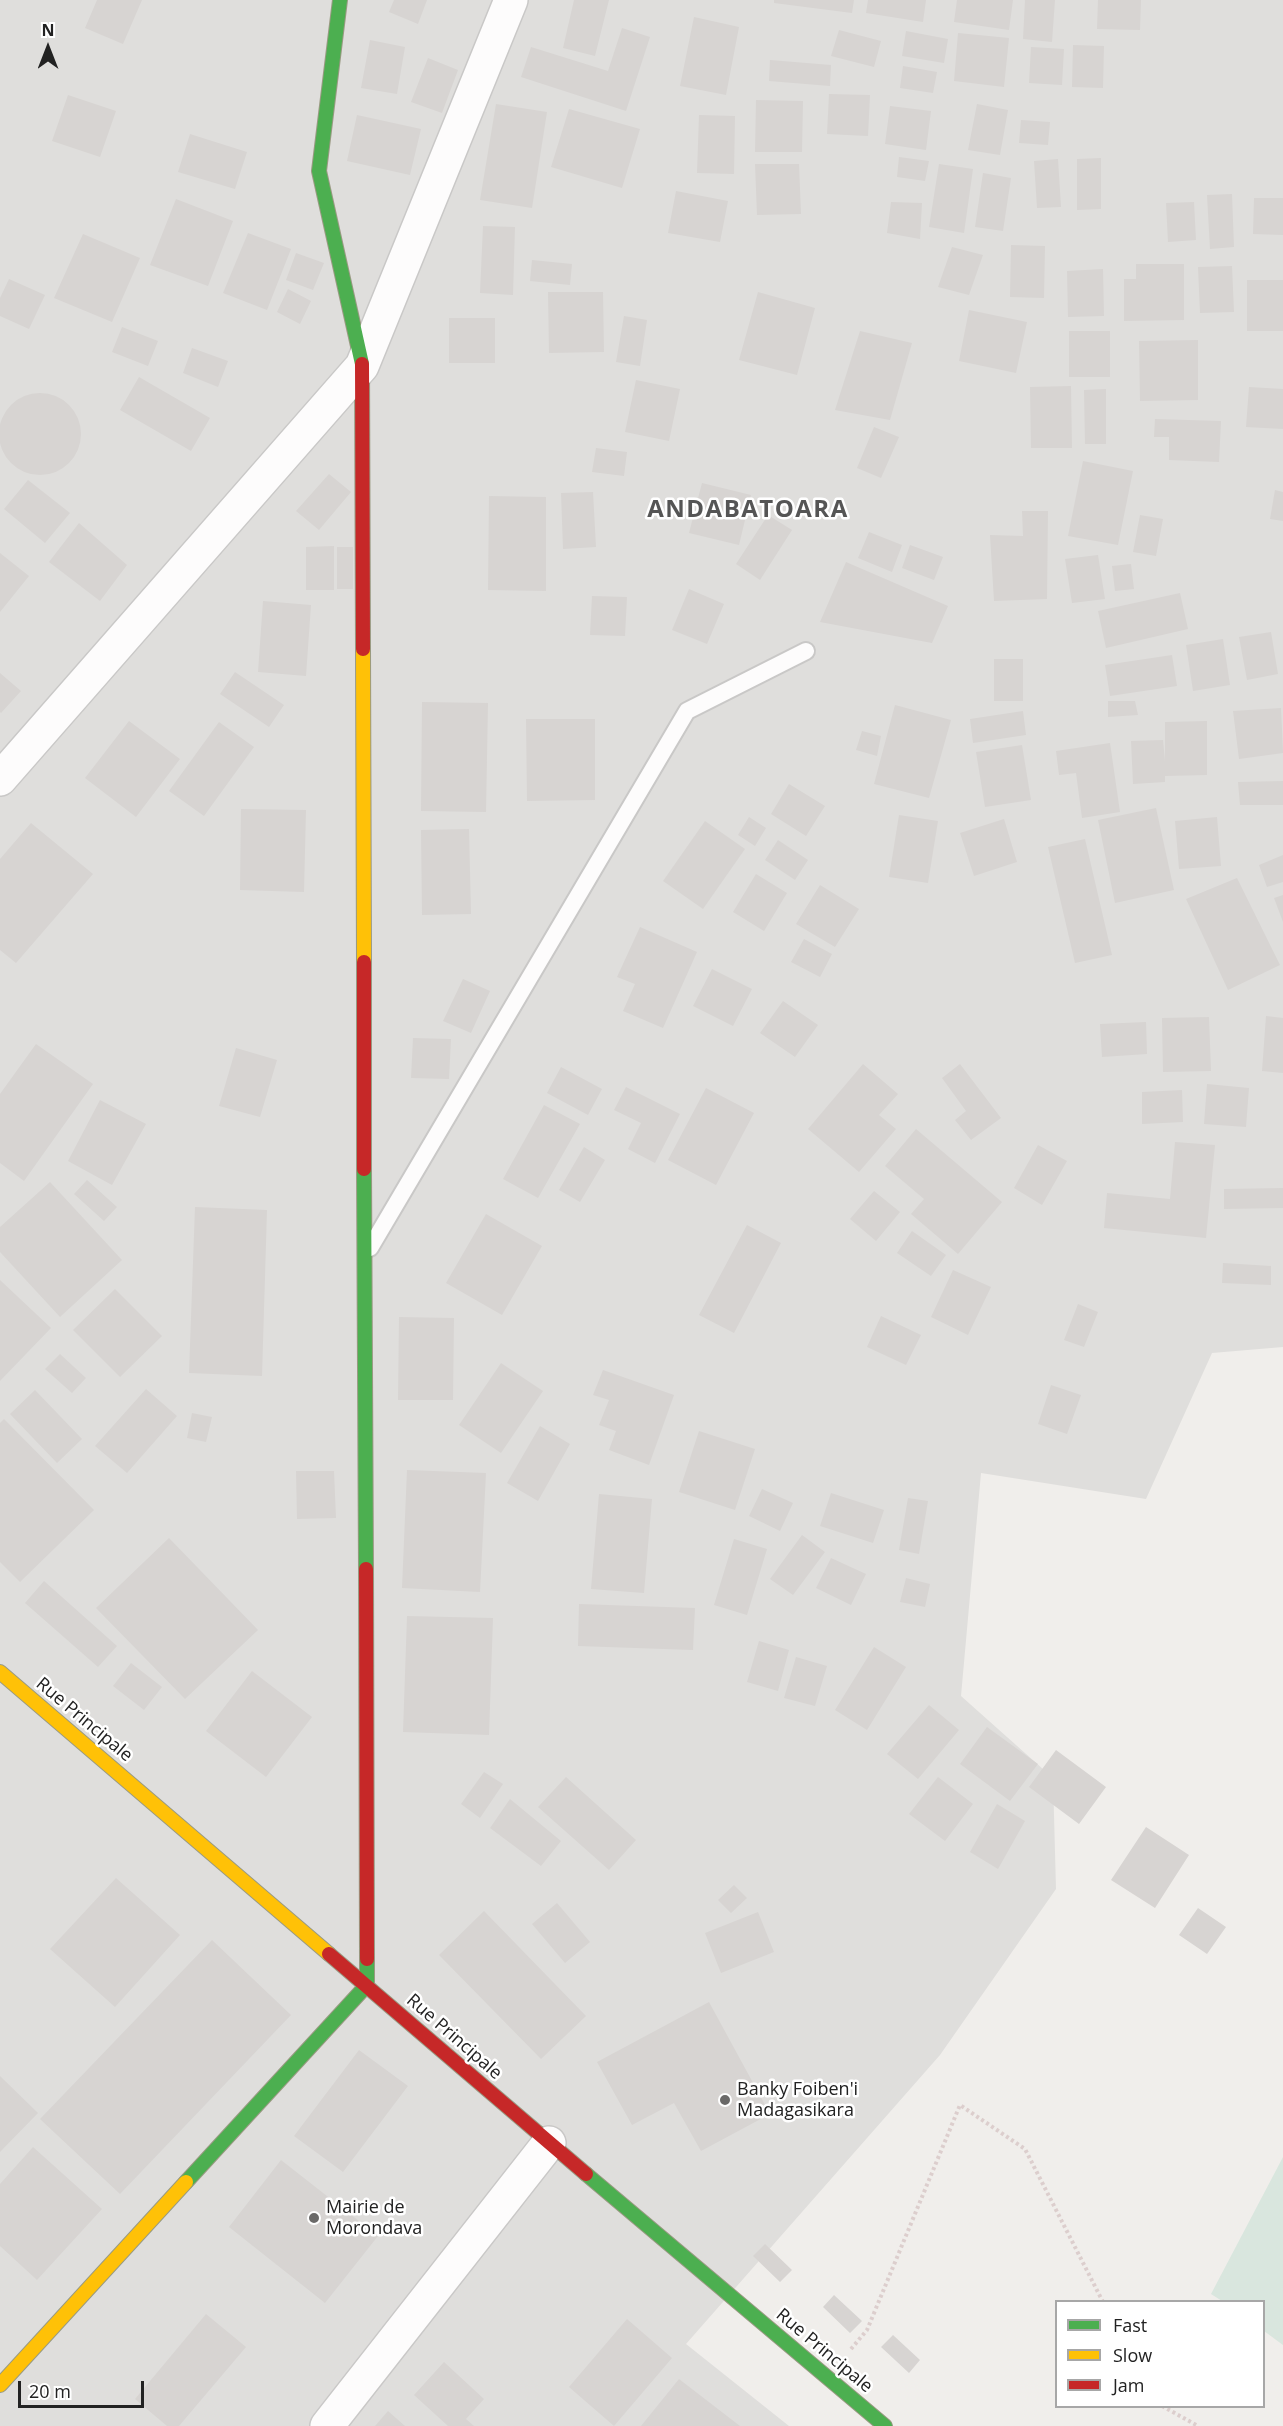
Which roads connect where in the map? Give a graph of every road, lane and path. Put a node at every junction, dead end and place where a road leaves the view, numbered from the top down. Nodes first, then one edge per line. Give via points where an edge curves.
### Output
1 (340, 0) edge
2 (511, 0) edge
3 (362, 366) junction
4 (806, 651) dead end
5 (0, 779) edge
6 (365, 1256) junction
7 (0, 1672) edge
8 (367, 1985) junction
9 (549, 2143) junction
10 (1102, 2300) edge
11 (828, 2378) junction
12 (0, 2385) edge
13 (1165, 2408) edge
14 (327, 2426) edge
15 (885, 2426) edge
16 (1198, 2426) edge

1 - 3 street via 319,171
2 - 3 street
3 - 5 street
3 - 6 street
4 - 6 lane via 687,711
6 - 8 street
7 - 8 street, Rue Principale
8 - 9 street, Rue Principale
8 - 12 street
9 - 11 street, Rue Principale
9 - 14 street
10 - 11 path via 1025,2149 960,2105 867,2330
11 - 15 street, Rue Principale
13 - 16 path

